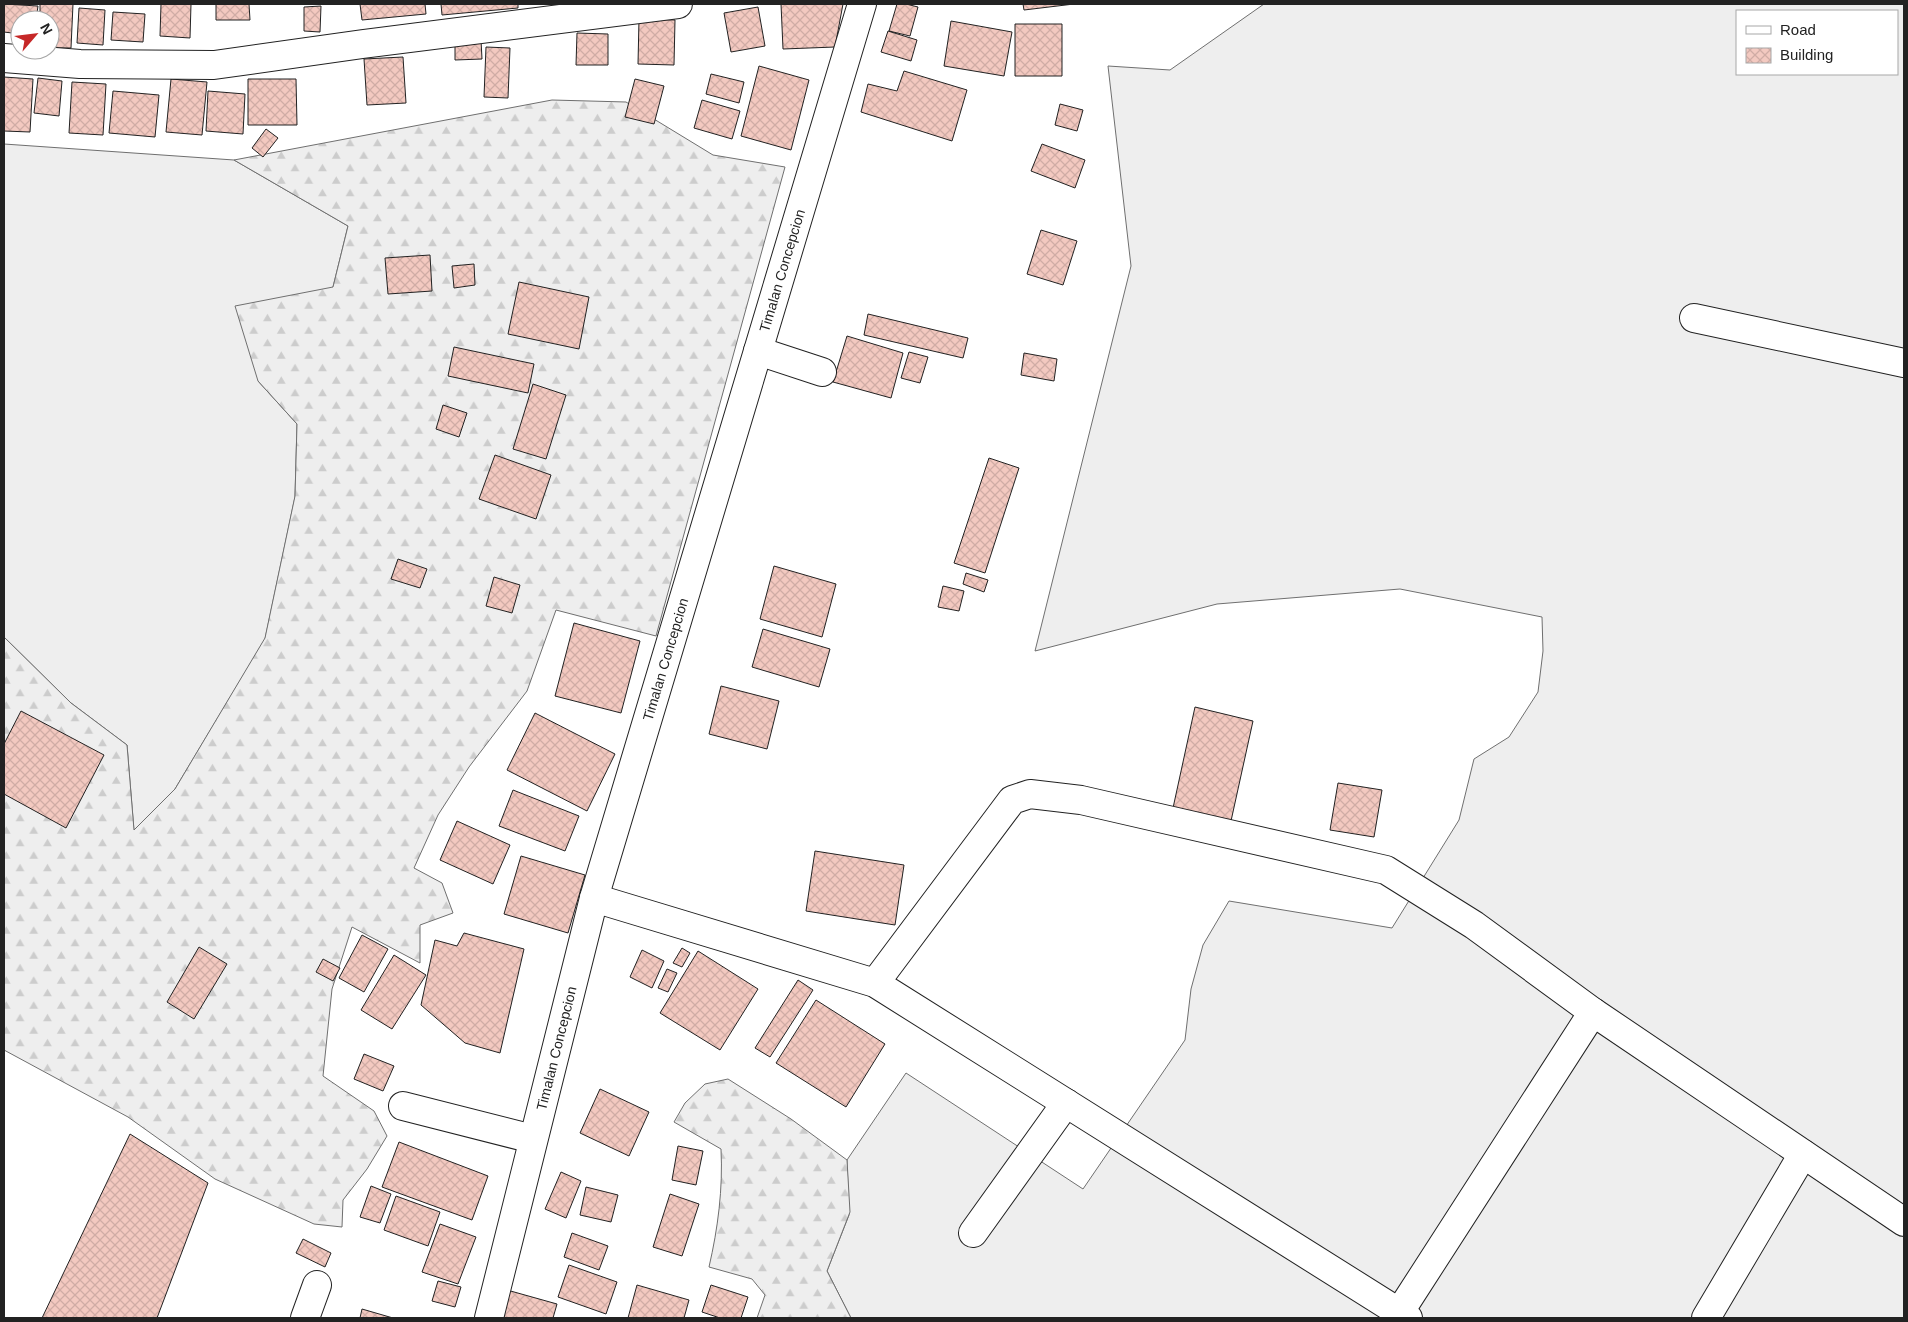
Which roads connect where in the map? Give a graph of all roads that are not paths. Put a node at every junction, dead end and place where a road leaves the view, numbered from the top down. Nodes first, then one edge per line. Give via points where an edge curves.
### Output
1 (678, 4) edge
2 (862, 4) edge
3 (4, 58) edge
4 (1694, 318) dead end
5 (758, 351) junction
6 (1904, 363) edge
7 (822, 372) dead end
8 (594, 898) junction
9 (875, 983) junction
10 (1593, 1012) junction
11 (1066, 1103) junction
12 (403, 1106) dead end
13 (533, 1139) junction
14 (1803, 1154) junction
15 (1904, 1222) edge
16 (973, 1233) dead end
17 (317, 1285) dead end
18 (1403, 1316) edge
19 (305, 1318) edge
20 (488, 1318) edge
21 (1706, 1318) edge

1 - 3 street via 214,65 80,64
2 - 5 street, Timalan Concepcion
4 - 6 street
5 - 7 street
5 - 8 street, Timalan Concepcion
8 - 9 street
8 - 13 street, Timalan Concepcion
9 - 10 street via 1012,800 1030,794 1081,800 1386,870 1474,925
9 - 11 street
10 - 14 street
10 - 18 street
11 - 16 street
11 - 18 street
12 - 13 street
13 - 20 street, Timalan Concepcion
14 - 15 street
14 - 21 street
17 - 19 street

